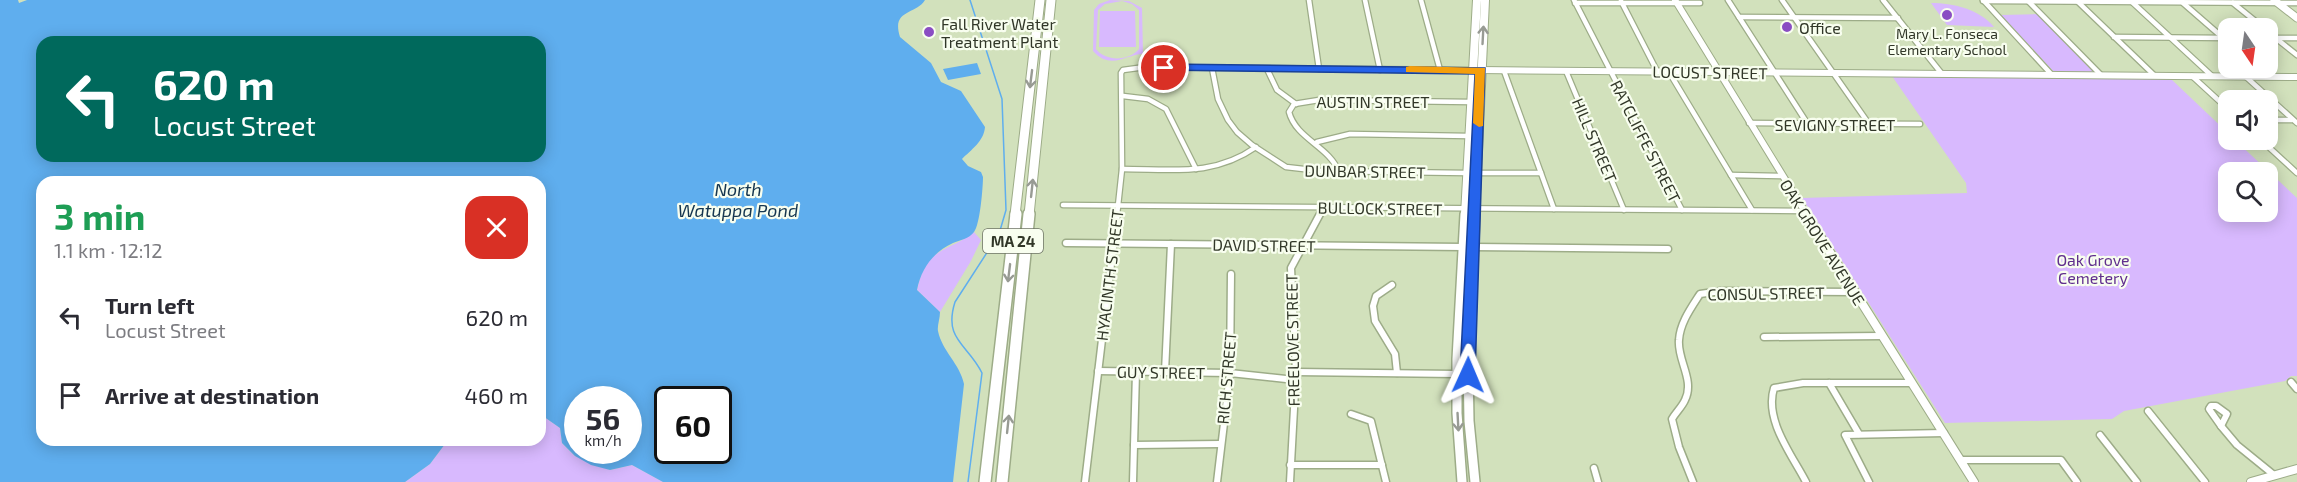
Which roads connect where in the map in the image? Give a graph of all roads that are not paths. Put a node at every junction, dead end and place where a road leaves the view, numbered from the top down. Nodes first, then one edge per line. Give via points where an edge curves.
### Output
1 (1040, 0) edge
2 (1051, 0) edge
3 (1309, 0) edge
4 (1365, 0) edge
5 (1421, 0) edge
6 (1477, 0) edge
7 (1485, 0) edge
8 (1728, 0) edge
9 (1782, 0) edge
10 (1883, 0) edge
11 (1983, 0) edge
12 (1574, 1) edge
13 (1621, 1) edge
14 (1676, 1) edge
15 (2028, 1) edge
16 (2077, 1) edge
17 (2131, 1) edge
18 (2181, 1) edge
19 (2231, 1) edge
20 (2276, 2) edge
21 (1700, 3) dead end
22 (2297, 3) edge
23 (1739, 17) junction
24 (1794, 17) junction
25 (1898, 18) junction
26 (2252, 18) edge
27 (2297, 18) edge
28 (2218, 31) edge
29 (2114, 37) junction
30 (2170, 37) junction
31 (2218, 38) edge
32 (2278, 38) edge
33 (2297, 38) edge
34 (2278, 40) edge
35 (2297, 56) edge
36 (1212, 68) junction
37 (1267, 69) junction
38 (1319, 69) junction
39 (1380, 69) junction
40 (1124, 70) joint
41 (1440, 70) junction
42 (1477, 70) junction
43 (1504, 70) junction
44 (1566, 71) junction
45 (1610, 72) junction
46 (1657, 72) junction
47 (1670, 72) junction
48 (1718, 72) junction
49 (1775, 73) junction
50 (1832, 73) junction
51 (1942, 74) junction
52 (2052, 75) junction
53 (2101, 75) junction
54 (2154, 75) junction
55 (2192, 76) junction
56 (2212, 76) junction
57 (2218, 76) edge
58 (2278, 76) edge
59 (2297, 77) edge
60 (2247, 78) edge
61 (1122, 96) junction
62 (2218, 100) edge
63 (1471, 102) junction
64 (1296, 104) junction
65 (2278, 120) edge
66 (2296, 121) edge
67 (1749, 123) junction
68 (1807, 123) junction
69 (1869, 124) junction
70 (1920, 124) dead end
71 (1469, 136) junction
72 (1317, 142) junction
73 (1256, 147) junction
74 (2272, 150) edge
75 (2289, 166) junction
76 (2297, 166) edge
77 (1122, 169) junction
78 (1196, 170) junction
79 (1339, 172) junction
80 (1472, 173) junction
81 (1541, 173) junction
82 (2297, 173) edge
83 (1731, 175) junction
84 (1782, 176) junction
85 (1063, 205) dead end
86 (1118, 205) junction
87 (1324, 207) junction
88 (1470, 209) junction
89 (1554, 209) junction
90 (1624, 210) junction
91 (1682, 210) junction
92 (1752, 210) junction
93 (1804, 211) junction
94 (1066, 243) dead end
95 (1113, 243) junction
96 (1171, 244) junction
97 (1303, 245) junction
98 (1463, 247) junction
99 (1473, 247) junction
100 (1668, 249) dead end
101 (1231, 274) dead end
102 (1392, 285) dead end
103 (1854, 292) junction
104 (1882, 336) junction
105 (1764, 337) dead end
106 (1098, 371) junction
107 (1136, 372) junction
108 (1165, 372) junction
109 (1296, 372) junction
110 (1230, 373) junction
111 (1397, 373) junction
112 (1456, 374) junction
113 (1295, 380) junction
114 (1689, 380) joint
115 (1911, 382) junction
116 (2290, 382) dead end
117 (1829, 383) junction
118 (2297, 389) edge
119 (2148, 411) dead end
120 (1351, 414) dead end
121 (2222, 426) dead end
122 (1944, 433) junction
123 (1859, 434) junction
124 (2100, 435) dead end
125 (1220, 444) junction
126 (1134, 445) junction
127 (1960, 460) junction
128 (2061, 460) joint
129 (1290, 465) junction
130 (1382, 465) junction
131 (1594, 468) dead end
132 (2297, 469) edge
133 (2274, 476) junction
134 (985, 482) edge
135 (1002, 482) edge
136 (1085, 482) edge
137 (1133, 482) edge
138 (1217, 482) edge
139 (1290, 482) edge
140 (1386, 482) edge
141 (1462, 482) edge
142 (1475, 482) edge
143 (1598, 482) edge
144 (1692, 482) edge
145 (1806, 482) edge
146 (1869, 482) edge
147 (1974, 482) edge
148 (2077, 482) edge
149 (2137, 482) edge
150 (2205, 482) edge
151 (2251, 482) edge

1 -> 134 highway, MA 24
135 -> 2 highway, MA 24
3 - 38 street
4 - 39 street
5 - 41 street
6 - 42 main road
42 -> 7 main road
8 - 23 street
9 - 24 street
10 - 25 street
11 - 15 street
11 - 52 street
12 - 13 street
12 - 45 street, RATCLIFFE STREET
13 - 14 street
13 - 46 street
14 - 21 street
14 - 48 street, OAK GROVE AVENUE
15 - 16 street
15 - 53 street
16 - 17 street
16 - 29 street
17 - 18 street
17 - 30 street
18 - 19 street
18 - 28 street
19 - 20 street
19 - 26 street
20 - 22 street
20 - 27 main road
23 - 24 street
23 - 49 street
24 - 25 street
24 - 50 street
25 - 51 street
29 - 30 street
29 - 54 street
30 - 31 street
30 - 56 street
32 - 33 street
34 - 35 street
36 - 37 street, LOCUST STREET
36 - 40 street, LOCUST STREET
36 - 73 street, DUNBAR STREET via 1218,99 1228,120
37 - 38 street, LOCUST STREET
37 - 64 street via 1270,83
38 - 39 street, LOCUST STREET
39 - 41 street, LOCUST STREET
40 - 61 street, HYACINTH STREET
41 - 42 street, LOCUST STREET
42 - 43 street, LOCUST STREET
42 - 63 main road
42 - 80 main road
43 - 44 street, LOCUST STREET
43 - 81 street
44 - 45 street, LOCUST STREET
44 - 90 street, HILL STREET
45 - 46 street, LOCUST STREET
45 - 91 street, RATCLIFFE STREET
46 - 47 street, LOCUST STREET
47 - 48 street, LOCUST STREET
47 - 83 street
48 - 49 street, LOCUST STREET
48 - 67 street, OAK GROVE AVENUE
49 - 50 street, LOCUST STREET
49 - 68 street
50 - 51 street, LOCUST STREET
50 - 69 street
51 - 52 street, LOCUST STREET
52 - 53 street, LOCUST STREET
53 - 54 street, LOCUST STREET
54 - 55 street, LOCUST STREET
55 - 56 street, LOCUST STREET
55 - 62 street
56 - 57 street, LOCUST STREET
58 - 59 street, LOCUST STREET
60 - 66 street
61 - 77 street, HYACINTH STREET
61 - 78 street via 1148,99 1166,110
63 - 64 street, AUSTIN STREET via 1319,100
63 - 71 main road
64 - 72 street, AUSTIN STREET via 1289,112 1292,123
65 - 66 street
67 - 68 street, SEVIGNY STREET
67 - 84 street, OAK GROVE AVENUE
68 - 69 street, SEVIGNY STREET
69 - 70 street, SEVIGNY STREET
71 - 72 street via 1350,134
71 - 80 main road
72 - 79 street, AUSTIN STREET via 1336,160
73 - 78 street via 1220,167
73 - 79 street, DUNBAR STREET via 1286,167
74 - 75 street
75 - 76 street
75 - 82 street
77 - 78 street
77 - 86 street, HYACINTH STREET
79 - 80 street, DUNBAR STREET
80 - 81 street, DUNBAR STREET
80 - 88 main road
81 - 89 street
83 - 84 street
83 - 92 street
84 - 93 street, OAK GROVE AVENUE
85 - 86 street, BULLOCK STREET
86 - 87 street, BULLOCK STREET
86 - 95 street, HYACINTH STREET
87 - 88 street, BULLOCK STREET
87 - 97 street, FREELOVE STREET
88 - 89 street, BULLOCK STREET
88 - 98 main road
88 - 99 main road
89 - 90 street, BULLOCK STREET
90 - 91 street, BULLOCK STREET
91 - 92 street, BULLOCK STREET
92 - 93 street, BULLOCK STREET
93 - 103 street, OAK GROVE AVENUE
94 - 95 street, DAVID STREET
95 - 96 street, DAVID STREET
95 - 106 street, HYACINTH STREET
96 - 97 street, DAVID STREET
96 - 108 street
97 - 98 street, DAVID STREET
97 - 109 street, FREELOVE STREET via 1291,268
98 - 112 main road
99 - 100 street
99 - 142 main road via 1468,375
101 - 110 street, RICH STREET
102 - 111 street via 1376,296 1374,319 1395,354
103 - 104 street, OAK GROVE AVENUE
103 - 114 street, CONSUL STREET via 1700,294 1678,336
104 - 105 street
104 - 115 street, OAK GROVE AVENUE
106 - 107 street, GUY STREET
106 - 136 street, HYACINTH STREET
107 - 108 street, GUY STREET
107 - 126 street
108 - 110 street, GUY STREET
109 - 111 street
109 - 113 street, FREELOVE STREET
110 - 113 street, GUY STREET
110 - 125 street, RICH STREET
111 - 112 street
112 -> 141 main road
113 - 129 street, FREELOVE STREET
114 - 144 street via 1686,398 1672,419
115 - 117 street
115 - 122 street, OAK GROVE AVENUE
116 - 118 street
117 - 123 street
117 - 145 street via 1787,384 1774,388 1770,394 1771,410
119 - 150 street
120 - 130 street via 1371,421
121 - 133 street via 2237,445
122 - 123 street
122 - 127 street, OAK GROVE AVENUE
123 - 146 street via 1845,435
124 - 149 street
125 - 126 street
125 - 138 street, RICH STREET
126 - 137 street
127 - 128 street
127 - 147 street, OAK GROVE AVENUE
128 - 148 street
129 - 130 street
129 - 139 street, FREELOVE STREET
130 - 140 street
131 - 143 street
132 - 133 street
133 - 151 street

